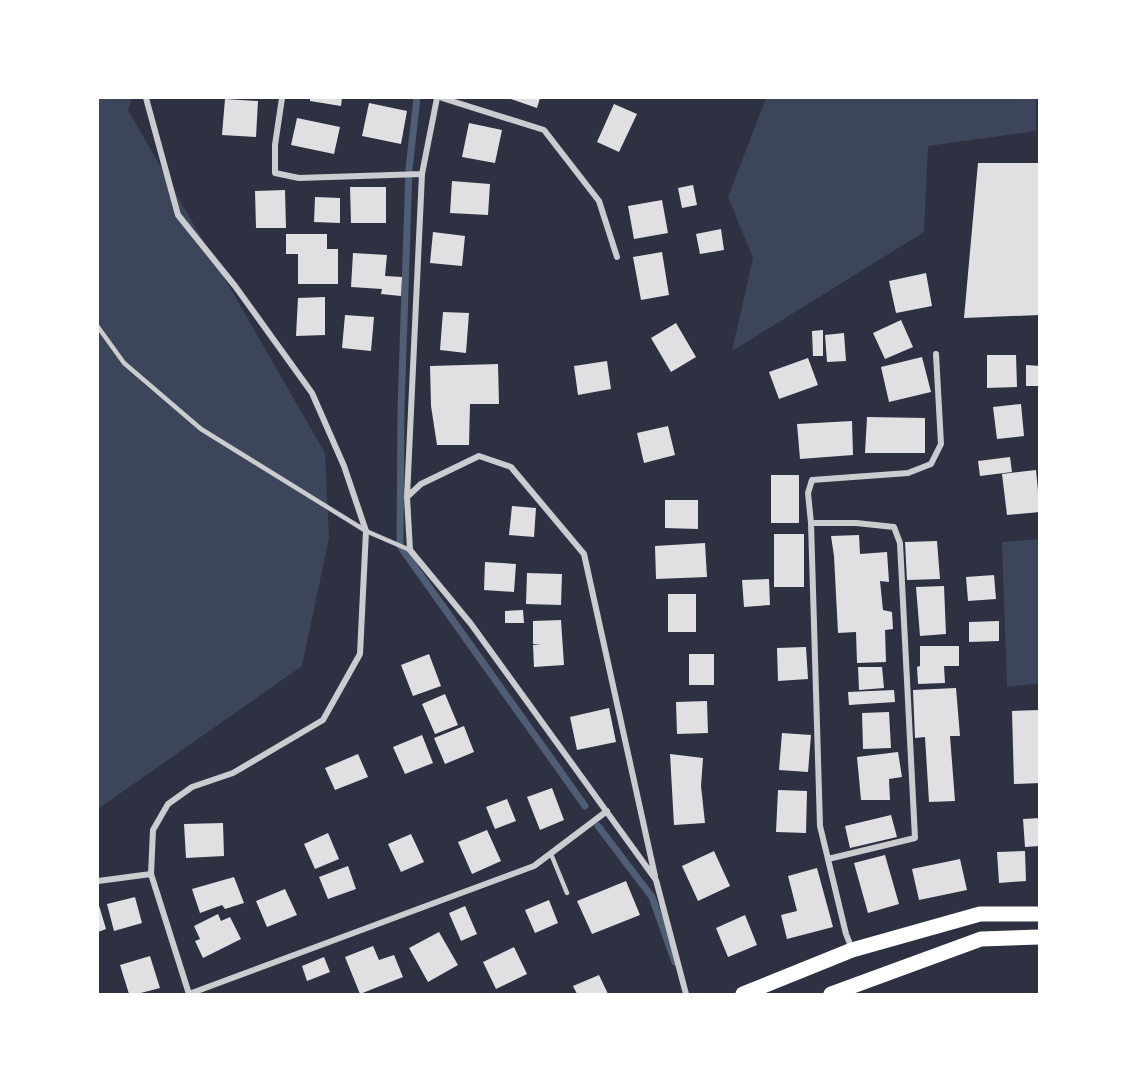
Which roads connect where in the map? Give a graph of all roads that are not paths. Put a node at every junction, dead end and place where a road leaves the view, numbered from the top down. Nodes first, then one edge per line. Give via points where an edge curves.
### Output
1 (146, 98) edge
2 (282, 98) edge
3 (437, 98) edge
4 (442, 98) edge
5 (423, 174) junction
6 (617, 257) dead end
7 (98, 327) edge
8 (936, 354) dead end
9 (407, 497) junction
10 (811, 524) junction
11 (366, 531) junction
12 (410, 550) junction
13 (607, 811) junction
14 (551, 854) junction
15 (828, 859) junction
16 (151, 874) junction
17 (656, 880) junction
18 (98, 881) edge
19 (567, 893) dead end
20 (1040, 914) edge
21 (1040, 937) edge
22 (852, 950) junction
23 (189, 994) edge
24 (686, 994) edge
25 (743, 994) edge
26 (831, 994) edge

1 - 11 street via 178,215 312,393 344,466
2 - 5 street via 275,173 299,178
3 - 5 street
4 - 6 street via 544,130 599,201
5 - 9 street
7 - 11 lane via 124,363 201,429
8 - 10 street via 941,444 931,464 908,473 812,480 808,493
9 - 12 street
9 - 17 street via 421,484 479,456 512,467 584,554
10 - 15 street via 820,826
10 - 15 street via 894,527 900,543 915,838
11 - 12 lane
11 - 16 street via 360,654 323,720 232,773 192,787 168,804 153,830
12 - 13 street via 471,624
13 - 14 street
13 - 17 street
14 - 19 lane
14 - 23 street via 534,866
15 - 22 street
16 - 18 street
16 - 23 street
17 - 24 street
20 - 22 main road via 980,914
21 - 26 main road via 981,939
22 - 25 main road

